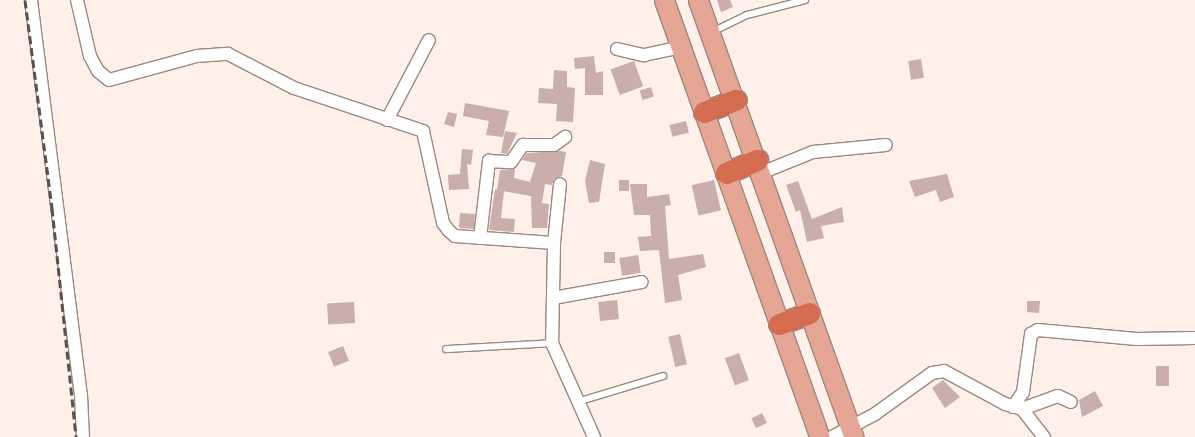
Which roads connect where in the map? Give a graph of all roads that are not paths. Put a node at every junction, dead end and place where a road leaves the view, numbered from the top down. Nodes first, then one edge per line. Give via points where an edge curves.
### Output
1 (31, 0) edge
2 (77, 0) edge
3 (664, 0) edge
4 (698, 0) edge
5 (805, 0) edge
6 (710, 33) junction
7 (429, 40) dead end
8 (681, 47) junction
9 (617, 49) dead end
10 (736, 100) junction
11 (704, 112) junction
12 (387, 120) junction
13 (565, 137) dead end
14 (886, 145) dead end
15 (759, 166) junction
16 (726, 172) junction
17 (560, 184) dead end
18 (480, 238) junction
19 (554, 243) junction
20 (642, 282) dead end
21 (554, 298) junction
22 (809, 313) junction
23 (779, 324) junction
24 (1195, 338) edge
25 (552, 343) junction
26 (446, 348) dead end
27 (664, 376) dead end
28 (576, 402) junction
29 (1071, 402) dead end
30 (1017, 408) junction
31 (853, 433) edge
32 (83, 437) edge
33 (594, 437) edge
34 (820, 437) edge
35 (832, 437) edge
36 (1044, 437) edge

1 - 32 street via 81,395
2 - 12 street via 90,56 98,71 109,80 197,56 228,54 294,88
3 - 8 main road
4 - 6 main road
5 - 6 lane via 738,18
6 - 10 main road
7 - 12 street
8 - 9 street via 644,56
8 - 11 main road
10 - 11 highway
10 - 15 main road
11 - 16 main road
12 - 18 street via 425,134 443,223 455,236
13 - 18 street via 554,145 523,145 511,162 489,161
14 - 15 street via 813,152
15 - 16 highway
15 - 22 main road
16 - 23 main road
17 - 19 street
18 - 19 street
19 - 21 street
20 - 21 street
21 - 25 street
22 - 23 highway
22 - 31 main road
23 - 34 main road
24 - 30 street via 1137,339 1038,330 1031,334 1023,392
25 - 26 lane
25 - 28 street
27 - 28 lane
28 - 33 street
29 - 30 street via 1052,397
30 - 31 street via 952,373 937,371
30 - 36 street
31 - 35 street

